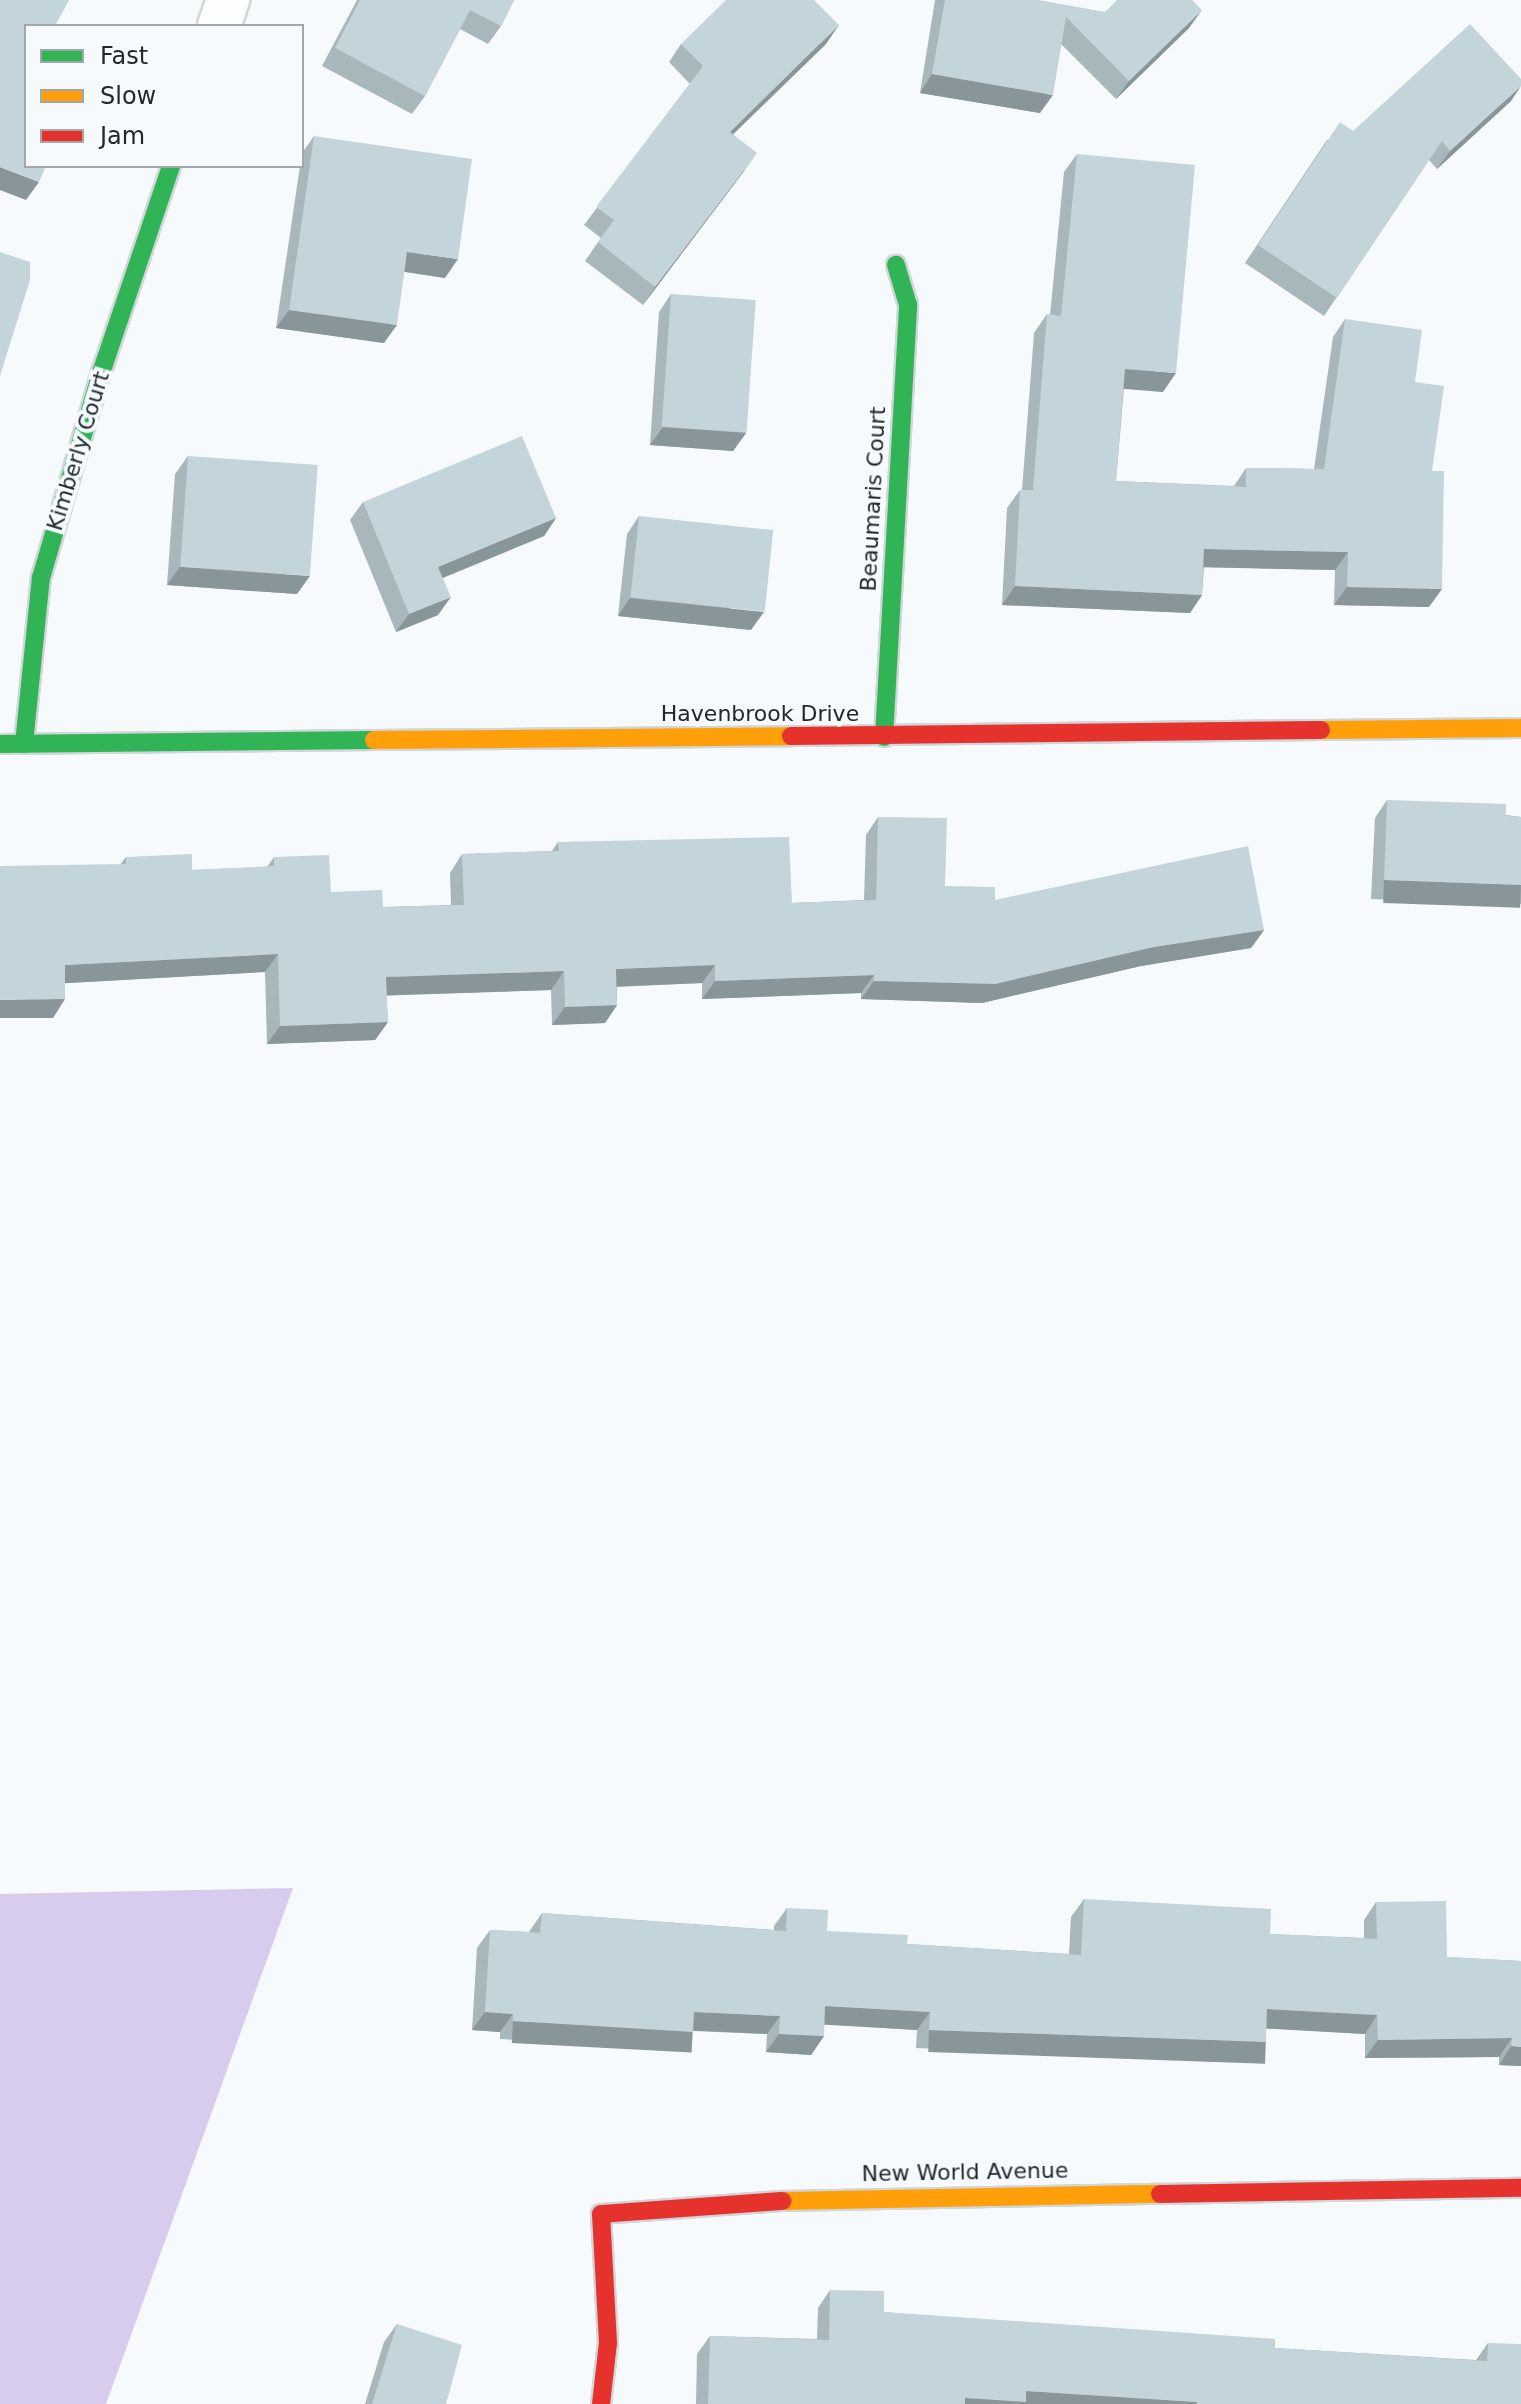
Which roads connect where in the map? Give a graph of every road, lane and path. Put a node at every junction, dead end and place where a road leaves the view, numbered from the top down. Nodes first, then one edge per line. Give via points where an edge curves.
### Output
1 (228, 0) edge
2 (220, 24) edge
3 (170, 168) edge
4 (896, 265) dead end
5 (1521, 728) edge
6 (884, 737) junction
7 (0, 744) edge
8 (24, 744) junction
9 (1521, 2188) edge
10 (601, 2404) edge

1 - 2 street
3 - 8 street, Kimberly Court via 101,373 41,578
4 - 6 street, Beaumaris Court via 908,305
5 - 6 street, Havenbrook Drive
6 - 8 street, Havenbrook Drive
7 - 8 street, Havenbrook Drive
9 - 10 street, New World Avenue via 816,2199 601,2214 608,2343

